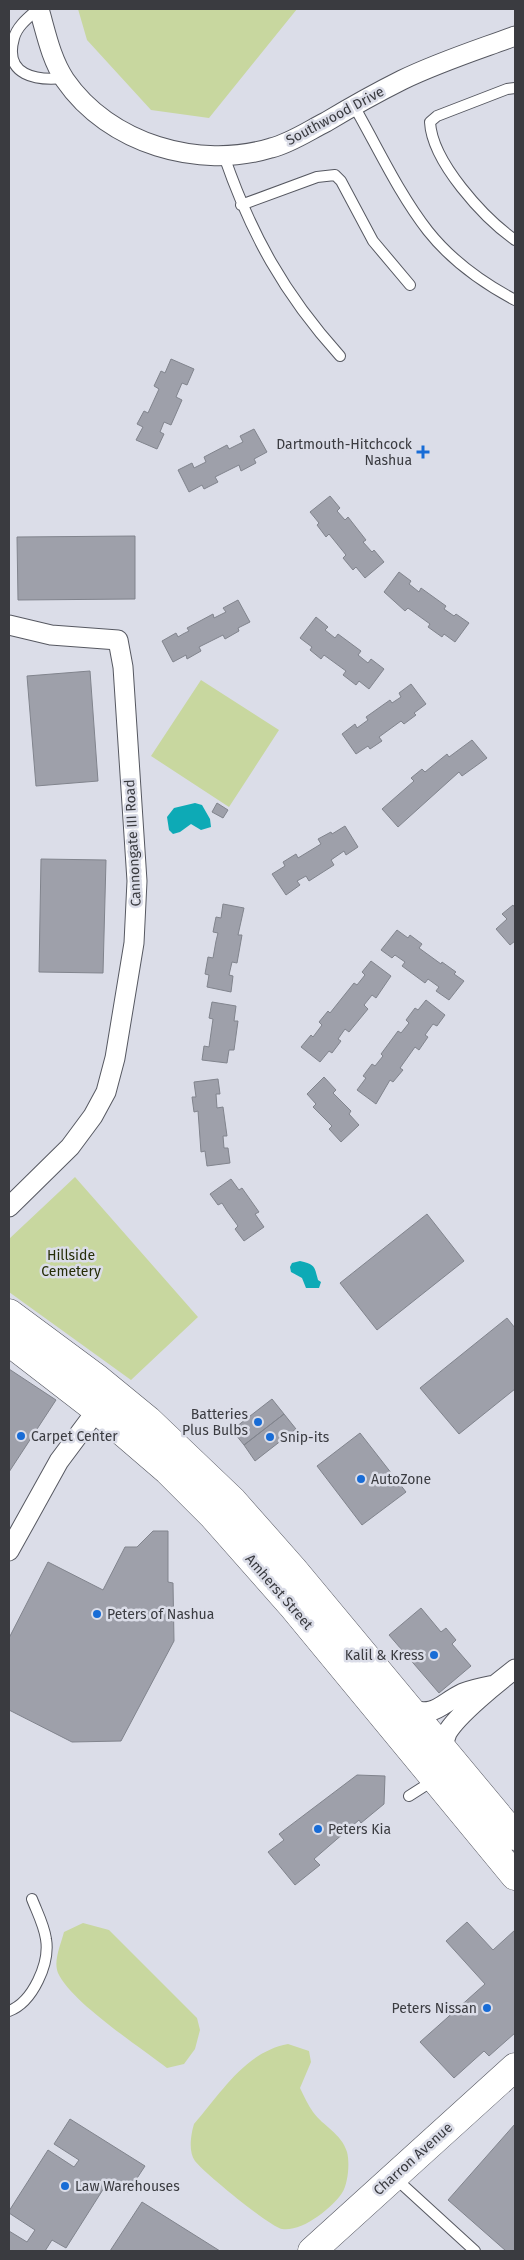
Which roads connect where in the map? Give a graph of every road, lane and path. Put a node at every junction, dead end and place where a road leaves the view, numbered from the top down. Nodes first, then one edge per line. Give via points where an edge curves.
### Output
1 (39, 9) edge
2 (515, 36) edge
3 (64, 78) junction
4 (515, 88) edge
5 (354, 106) junction
6 (224, 156) junction
7 (241, 205) junction
8 (515, 240) edge
9 (410, 285) dead end
10 (515, 300) edge
11 (340, 356) dead end
12 (9, 625) edge
13 (9, 1207) edge
14 (9, 1313) edge
15 (9, 1342) edge
16 (97, 1410) junction
17 (9, 1551) edge
18 (515, 1669) edge
19 (496, 1684) junction
20 (408, 1709) junction
21 (444, 1752) junction
22 (436, 1779) junction
23 (409, 1796) dead end
24 (510, 1824) edge
25 (515, 1876) edge
26 (32, 1899) dead end
27 (9, 2011) edge
28 (515, 2067) edge
29 (394, 2177) junction
30 (312, 2251) edge
31 (475, 2251) edge

1 - 3 street, Southwood Drive via 50,48
1 - 3 lane via 23,22 14,37 12,52 16,67 28,77
2 - 5 street, Southwood Drive via 445,61
3 - 6 street, Southwood Drive via 78,96 118,129 169,150
4 - 8 lane via 437,116 430,122 430,132 440,154 467,195
5 - 6 street, Southwood Drive via 279,146
5 - 10 lane via 410,205 429,232 477,276
6 - 7 lane
7 - 9 lane via 317,177 335,175 373,241
7 - 11 lane via 281,282
12 - 13 street, Cannongate III Road via 51,635 118,640 123,667 137,882 133,951 106,1092 70,1147
14 - 20 main road, Amherst Street via 98,1379 203,1471 264,1535
15 - 16 main road, Amherst Street
16 - 17 street via 59,1461
16 - 22 main road, Amherst Street via 168,1471 212,1515
18 - 19 street
19 - 20 street via 464,1693 434,1711 421,1713
19 - 21 street via 450,1729 444,1740
20 - 21 main road, Amherst Street
21 - 24 main road, Amherst Street
22 - 23 lane
22 - 25 main road, Amherst Street
26 - 27 lane via 44,1928 46,1956 34,1986 24,2000
28 - 29 main road, Charron Avenue
29 - 30 main road, Charron Avenue
29 - 31 lane

